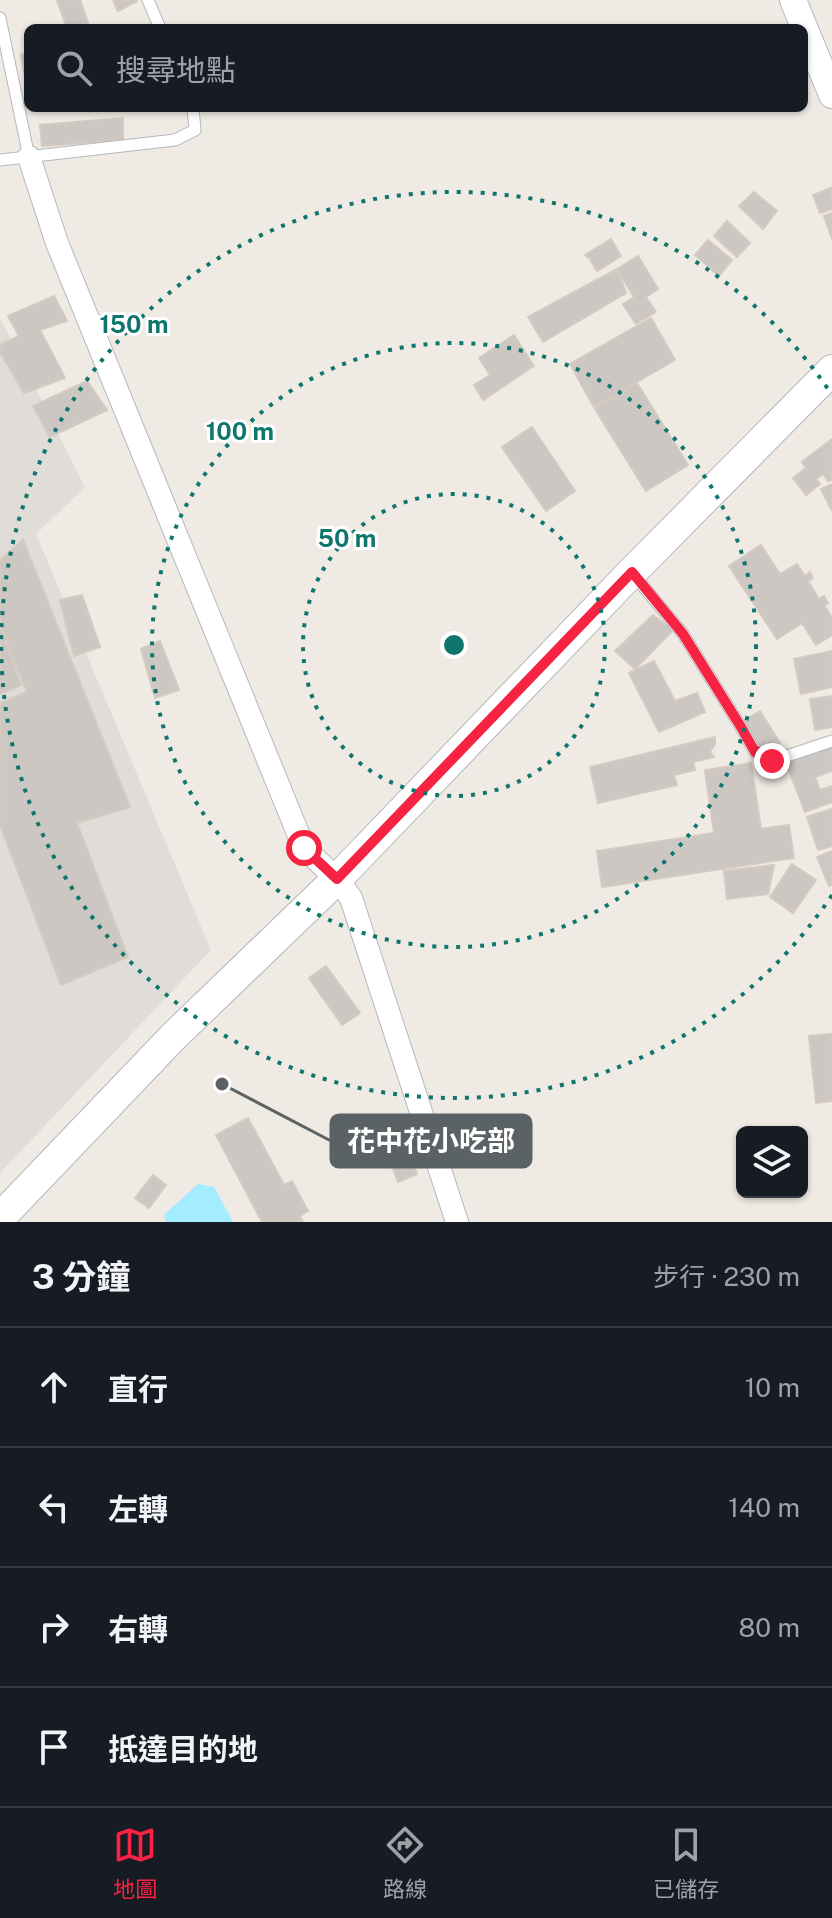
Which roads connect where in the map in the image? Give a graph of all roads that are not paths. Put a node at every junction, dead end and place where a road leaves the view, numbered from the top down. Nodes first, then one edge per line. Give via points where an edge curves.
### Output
1 (148, 0) edge
2 (793, 0) edge
3 (0, 18) edge
4 (158, 24) edge
5 (803, 24) edge
6 (808, 37) edge
7 (832, 95) edge
8 (193, 112) edge
9 (29, 157) junction
10 (0, 160) edge
11 (832, 370) edge
12 (632, 572) junction
13 (832, 741) edge
14 (337, 879) junction
15 (0, 1218) edge
16 (457, 1222) edge

1 - 4 lane
2 - 5 street
3 - 9 lane
6 - 7 street
8 - 9 lane via 195,130 175,140
9 - 10 lane
9 - 14 street via 57,243 304,848
11 - 12 main road
12 - 13 lane via 683,634 755,752 772,761
12 - 14 main road
14 - 15 main road via 173,1037
14 - 16 street via 351,898

